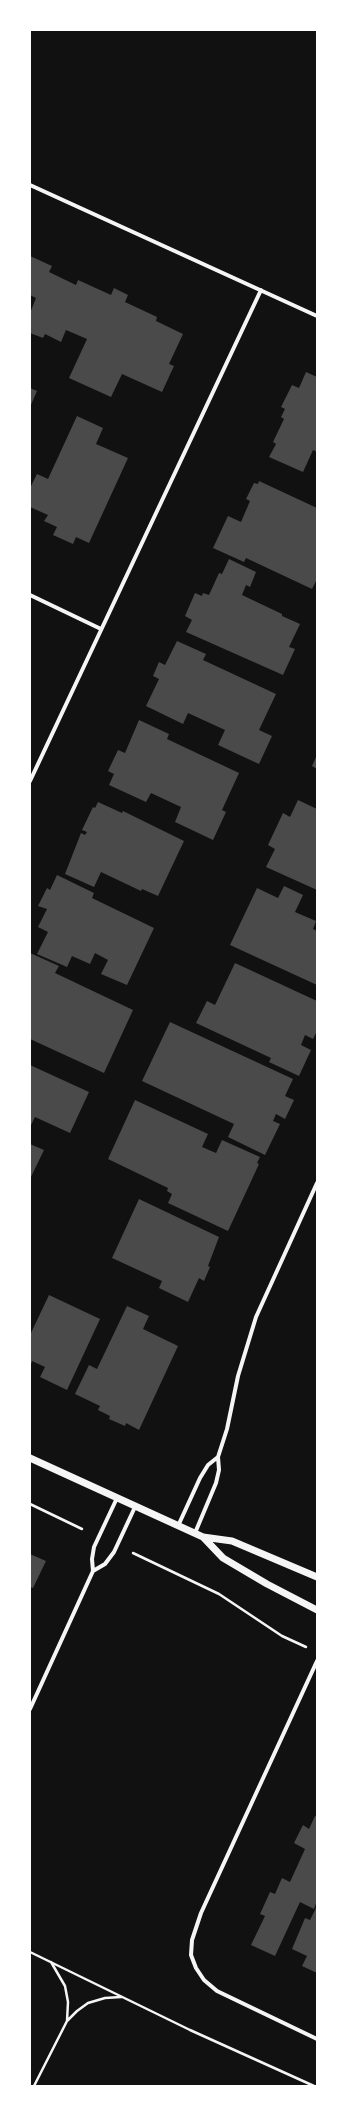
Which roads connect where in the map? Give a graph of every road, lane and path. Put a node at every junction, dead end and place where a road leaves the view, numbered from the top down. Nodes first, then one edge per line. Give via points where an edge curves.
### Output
1 (30, 185) edge
2 (261, 290) junction
3 (317, 316) edge
4 (30, 596) edge
5 (101, 629) junction
6 (30, 781) edge
7 (317, 1183) edge
8 (218, 1457) junction
9 (30, 1458) edge
10 (117, 1498) junction
11 (30, 1504) edge
12 (135, 1507) junction
13 (178, 1526) junction
14 (195, 1534) junction
15 (99, 1536) junction
16 (203, 1537) junction
17 (117, 1545) junction
18 (93, 1571) junction
19 (317, 1577) edge
20 (317, 1610) edge
21 (310, 1650) dead end
22 (317, 1661) edge
23 (30, 1709) edge
24 (30, 1952) edge
25 (51, 1962) junction
26 (122, 1996) junction
27 (67, 2021) junction
28 (317, 2039) edge
29 (34, 2086) edge
30 (314, 2086) edge

1 - 2 street
2 - 3 street
2 - 5 street
4 - 5 street
5 - 6 street
7 - 8 street via 256,1317
8 - 13 street via 208,1465 200,1478
8 - 14 street via 216,1483
9 - 10 street
10 - 12 street
10 - 15 street
11 - 15 path
12 - 13 street
12 - 17 street
13 - 14 street
14 - 16 street
15 - 18 street via 92,1559
16 - 19 street via 232,1541
16 - 20 street via 223,1558
17 - 18 street via 105,1564
17 - 21 path via 219,1594 282,1636
18 - 23 street
22 - 28 street via 201,1913 191,1948 196,1968 204,1980 218,1990
24 - 25 path
25 - 26 path
25 - 27 path via 64,1986 68,2002
26 - 27 path via 88,2003
26 - 30 path
27 - 29 path

